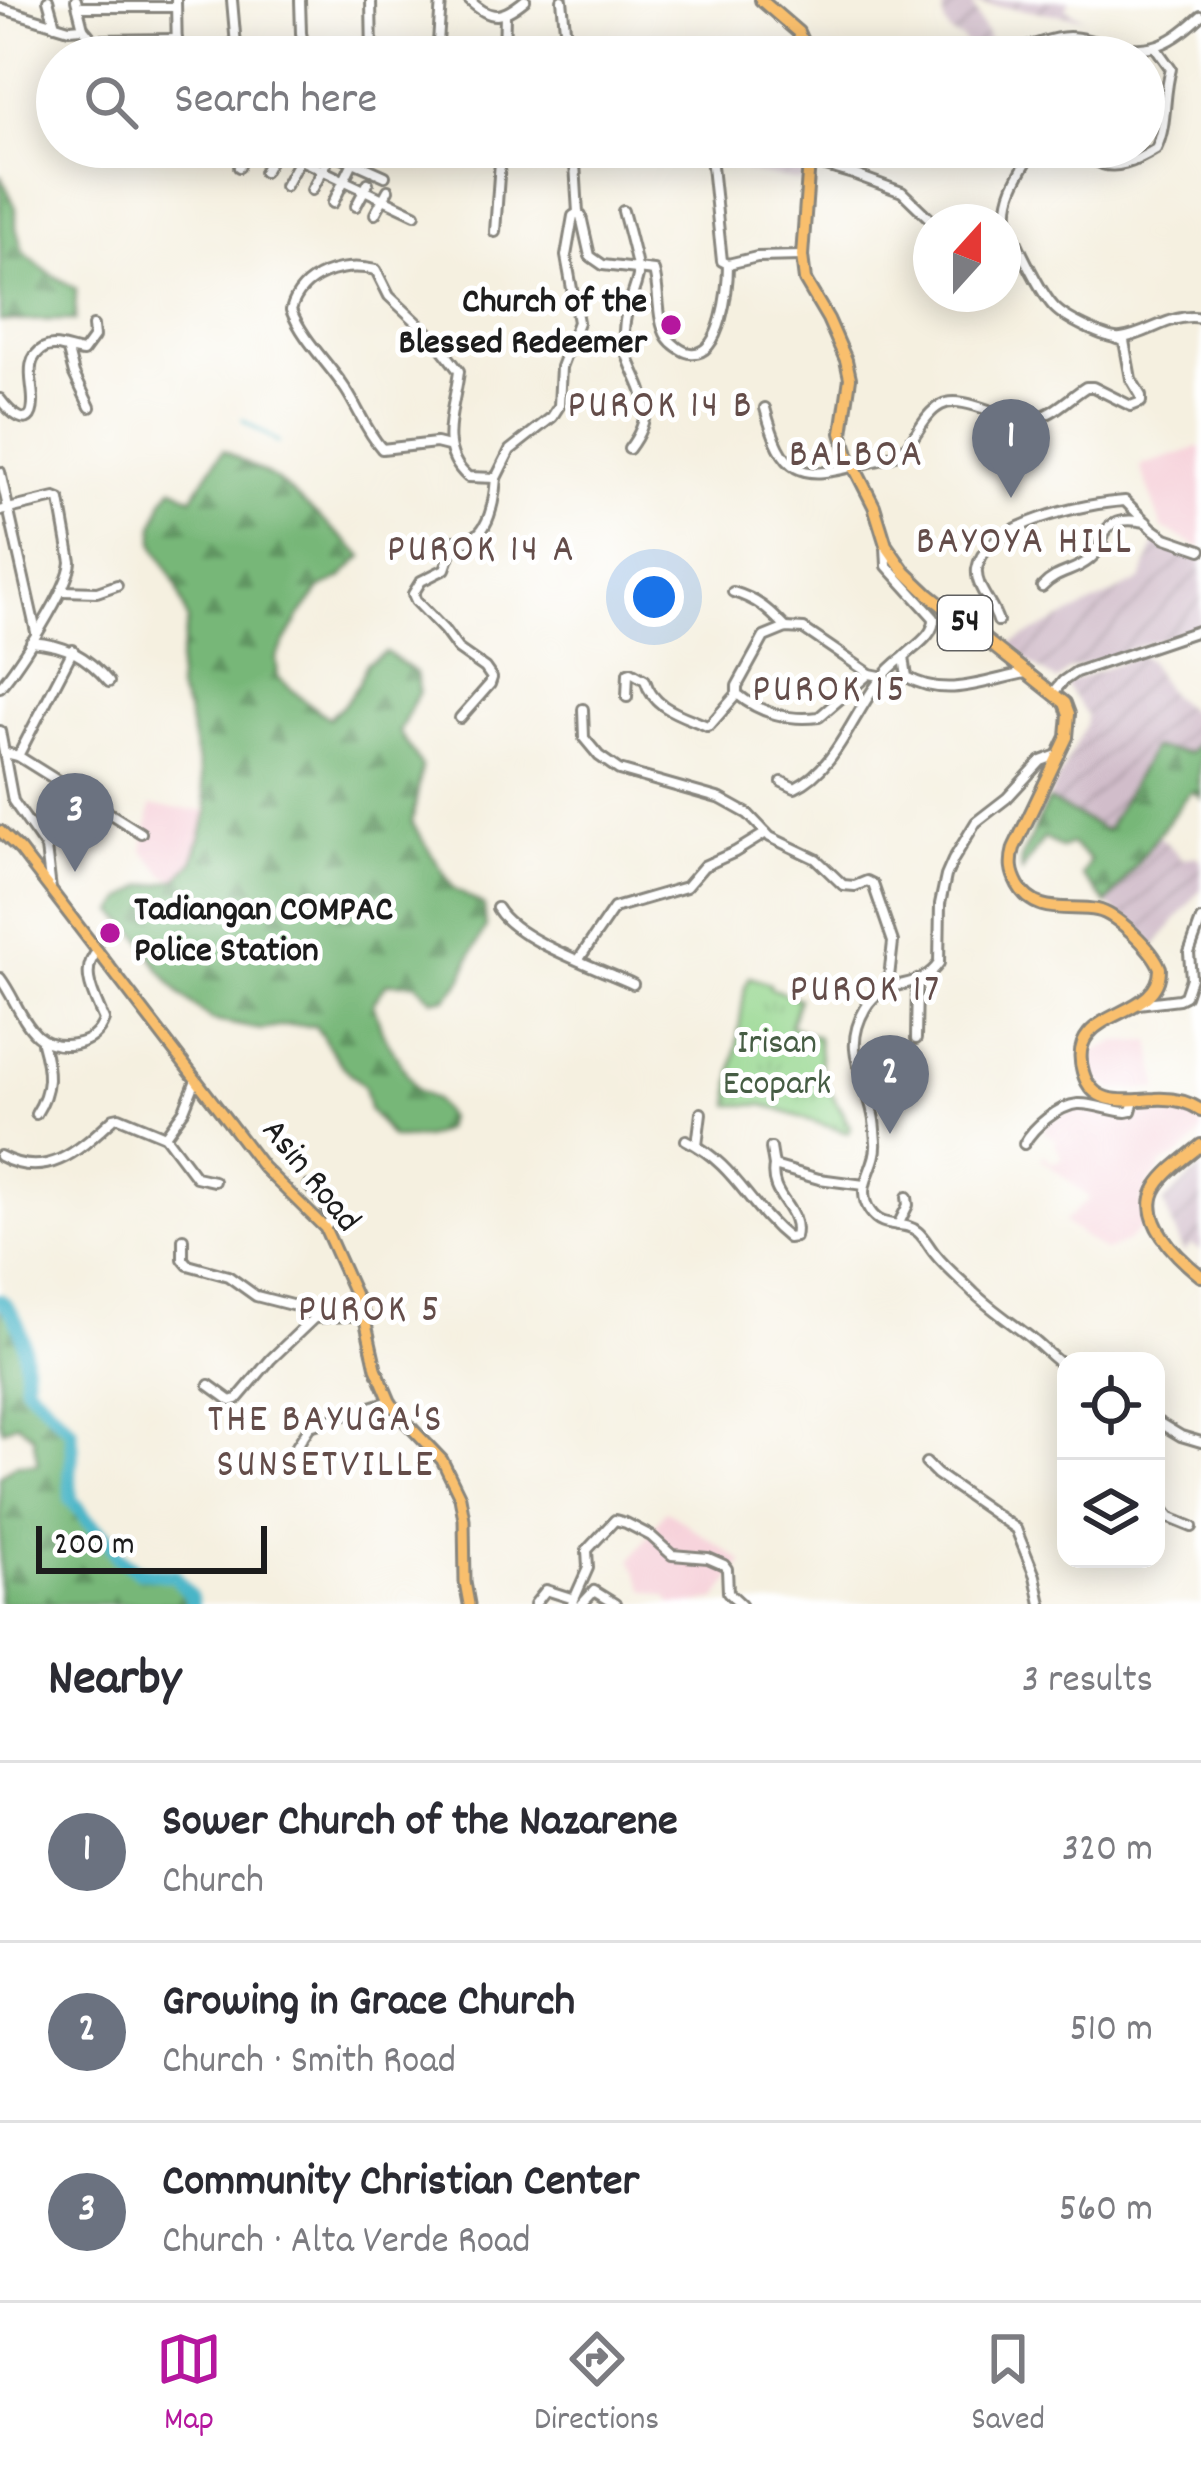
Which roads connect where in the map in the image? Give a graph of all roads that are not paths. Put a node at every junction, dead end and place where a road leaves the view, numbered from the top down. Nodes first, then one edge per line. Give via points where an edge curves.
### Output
1 (48, 0) edge
2 (232, 0) edge
3 (300, 0) edge
4 (371, 0) edge
5 (442, 0) edge
6 (469, 0) edge
7 (525, 0) edge
8 (562, 0) edge
9 (761, 0) edge
10 (77, 3) edge
11 (176, 3) edge
12 (0, 8) edge
13 (505, 14) junction
14 (1201, 16) edge
15 (55, 25) junction
16 (76, 29) junction
17 (86, 36) edge
18 (177, 36) edge
19 (235, 36) edge
20 (302, 36) edge
21 (372, 36) edge
22 (439, 36) edge
23 (504, 36) edge
24 (566, 36) edge
25 (800, 36) edge
26 (1165, 43) edge
27 (1165, 58) edge
28 (1165, 94) edge
29 (267, 168) edge
30 (295, 168) edge
31 (323, 168) edge
32 (325, 168) edge
33 (350, 168) edge
34 (365, 168) edge
35 (500, 168) edge
36 (575, 168) edge
37 (712, 168) edge
38 (808, 168) edge
39 (833, 168) edge
40 (1022, 168) edge
41 (265, 172) dead end
42 (385, 176) dead end
43 (344, 181) junction
44 (285, 186) dead end
45 (366, 186) junction
46 (312, 190) dead end
47 (386, 194) junction
48 (333, 202) dead end
49 (914, 204) edge
50 (356, 206) dead end
51 (623, 211) dead end
52 (578, 213) junction
53 (375, 214) dead end
54 (415, 214) dead end
55 (496, 232) dead end
56 (802, 256) junction
57 (728, 264) junction
58 (638, 268) junction
59 (1200, 317) edge
60 (94, 326) dead end
61 (1118, 339) junction
62 (68, 351) junction
63 (0, 400) edge
64 (90, 407) dead end
65 (765, 408) dead end
66 (448, 446) junction
67 (629, 449) dead end
68 (854, 466) junction
69 (0, 472) edge
70 (496, 478) junction
71 (5, 511) edge
72 (1146, 522) junction
73 (886, 545) junction
74 (1201, 550) edge
75 (117, 585) dead end
76 (1042, 587) dead end
77 (63, 591) junction
78 (733, 592) dead end
79 (998, 621) dead end
80 (786, 628) junction
81 (1201, 630) edge
82 (33, 637) junction
83 (73, 650) junction
84 (904, 657) junction
85 (1026, 673) junction
86 (875, 675) junction
87 (109, 682) dead end
88 (0, 687) edge
89 (1054, 692) junction
90 (737, 694) junction
91 (627, 698) dead end
92 (583, 709) dead end
93 (460, 718) dead end
94 (0, 731) edge
95 (6, 753) junction
96 (1062, 753) junction
97 (18, 756) junction
98 (0, 776) edge
99 (10, 780) junction
100 (782, 782) dead end
101 (0, 831) edge
102 (141, 833) dead end
103 (766, 833) junction
104 (51, 891) junction
105 (497, 908) dead end
106 (1201, 920) edge
107 (98, 952) junction
108 (579, 959) junction
109 (0, 978) edge
110 (917, 982) junction
111 (633, 984) dead end
112 (888, 986) junction
113 (1137, 1004) junction
114 (916, 1039) dead end
115 (42, 1042) junction
116 (197, 1078) junction
117 (1134, 1102) junction
118 (1201, 1109) edge
119 (701, 1113) dead end
120 (36, 1114) dead end
121 (165, 1136) junction
122 (686, 1140) dead end
123 (1024, 1144) dead end
124 (697, 1145) junction
125 (1201, 1145) edge
126 (771, 1148) dead end
127 (0, 1156) edge
128 (775, 1166) junction
129 (214, 1181) dead end
130 (864, 1185) junction
131 (309, 1186) dead end
132 (908, 1197) dead end
133 (898, 1226) junction
134 (325, 1228) junction
135 (183, 1239) dead end
136 (1189, 1267) junction
137 (1201, 1276) edge
138 (1201, 1285) edge
139 (364, 1315) junction
140 (314, 1318) junction
141 (1057, 1361) edge
142 (209, 1385) dead end
143 (390, 1401) junction
144 (1165, 1426) edge
145 (1201, 1442) edge
146 (291, 1455) dead end
147 (926, 1462) dead end
148 (1165, 1512) edge
149 (1192, 1527) dead end
150 (576, 1602) edge
151 (469, 1604) edge
152 (535, 1604) edge
153 (615, 1604) edge
154 (741, 1604) edge
155 (1041, 1604) edge

1 - 15 street
2 - 19 street
3 - 20 street
4 - 21 street
5 - 22 street
6 - 13 street via 485,14
7 - 13 street
8 - 24 street
9 - 25 highway
10 - 11 street
10 - 16 street
11 - 18 street
12 - 15 street
13 - 23 street
14 - 26 street
15 - 16 street
16 - 17 street
27 - 28 street
29 - 41 street
30 - 44 street
31 - 46 street
32 - 43 street
33 - 43 street
34 - 42 street
35 - 55 street
36 - 52 street
37 - 57 street
38 - 56 highway, 54
39 - 49 street
40 - 61 street via 1010,223 1034,277 1060,313
43 - 45 street
43 - 48 street
45 - 47 street
45 - 50 street
47 - 53 street
47 - 54 street
51 - 58 street
52 - 58 street via 592,259
52 - 70 street via 566,256 578,322 561,367 559,406 510,450
56 - 57 street
56 - 68 highway, 54 via 805,280 846,360 842,434
57 - 58 street via 720,326 697,353 668,337 656,273
58 - 67 street via 624,337 644,407
59 - 61 street
60 - 62 street via 83,352
61 - 68 street via 1141,402 1131,406 1086,387 1056,410 1021,419 944,404 904,451
62 - 63 street via 48,346 32,362 28,416 12,414
62 - 64 street
65 - 68 street via 787,461 816,474
66 - 66 street via 459,371 389,296 376,270 336,269 301,290 291,310 298,326 382,449
66 - 70 street via 468,477
68 - 73 highway, 54
69 - 71 street
70 - 93 street via 481,533 455,542 445,569 421,580 413,594 492,678
71 - 77 street via 60,500 71,562
71 - 82 street
72 - 74 street
72 - 76 street via 1111,524 1097,553
72 - 79 street via 1121,501 1015,528 977,570
73 - 84 street via 886,566 934,618
73 - 85 highway, 54 via 929,595
75 - 77 street
77 - 82 street
78 - 80 street
80 - 86 street via 817,635
80 - 90 street via 764,637
81 - 89 street via 1076,672
82 - 83 street
82 - 88 street
83 - 87 street
83 - 97 street
84 - 85 street via 907,677 940,689
84 - 86 street
85 - 89 highway, 54
86 - 90 street via 809,719 772,714
86 - 100 street via 830,756 806,783
89 - 96 highway via 1069,714
90 - 91 street via 707,726 662,707 631,672
92 - 103 street via 584,738 608,763 729,803
94 - 95 street
95 - 97 street
95 - 99 street
96 - 110 street via 1041,761 976,822 946,876 939,963
96 - 113 highway via 1014,848 1012,874 1035,902 1100,910 1149,950 1160,981
97 - 102 street
98 - 99 street
99 - 104 street via 16,808 46,848
101 - 104 main road, Asin Road
103 - 108 street via 704,866 686,887 614,908
103 - 112 street via 816,859 843,885 873,884 892,942
104 - 107 main road, Asin Road
105 - 108 street via 511,926
106 - 113 street via 1185,996
107 - 115 street via 87,968 104,1020 99,1031 74,1045
107 - 116 main road, Asin Road
108 - 111 street
109 - 115 street
110 - 112 street
110 - 114 street
112 - 130 street via 867,1005 856,1038 876,1144
113 - 117 highway via 1094,1028 1081,1053 1094,1092
115 - 120 street via 50,1076
116 - 121 street
116 - 134 main road, Asin Road via 263,1167
117 - 118 highway via 1156,1098
117 - 123 street via 1126,1112 1071,1106 1037,1124
119 - 124 street
121 - 127 street via 119,1117 76,1152 42,1166
121 - 129 street via 196,1177
122 - 124 street
124 - 128 street via 792,1238 797,1228 776,1193
125 - 136 highway via 1156,1186 1151,1202 1159,1230
126 - 128 street
128 - 130 street
130 - 133 street via 871,1213
131 - 134 street via 328,1212
132 - 133 street
133 - 141 street via 915,1230 984,1303
134 - 139 main road, Asin Road
135 - 140 street via 188,1265
136 - 137 highway
136 - 138 main road
139 - 140 street
139 - 143 main road, Asin Road
140 - 142 street via 237,1400
143 - 146 street via 320,1421
143 - 151 main road, Asin Road via 452,1476 464,1519
144 - 145 street
147 - 155 street via 1016,1529
148 - 149 street
150 - 152 street via 546,1590
150 - 153 street via 593,1591
150 - 154 street via 587,1550 619,1520 672,1555 724,1565 728,1592

